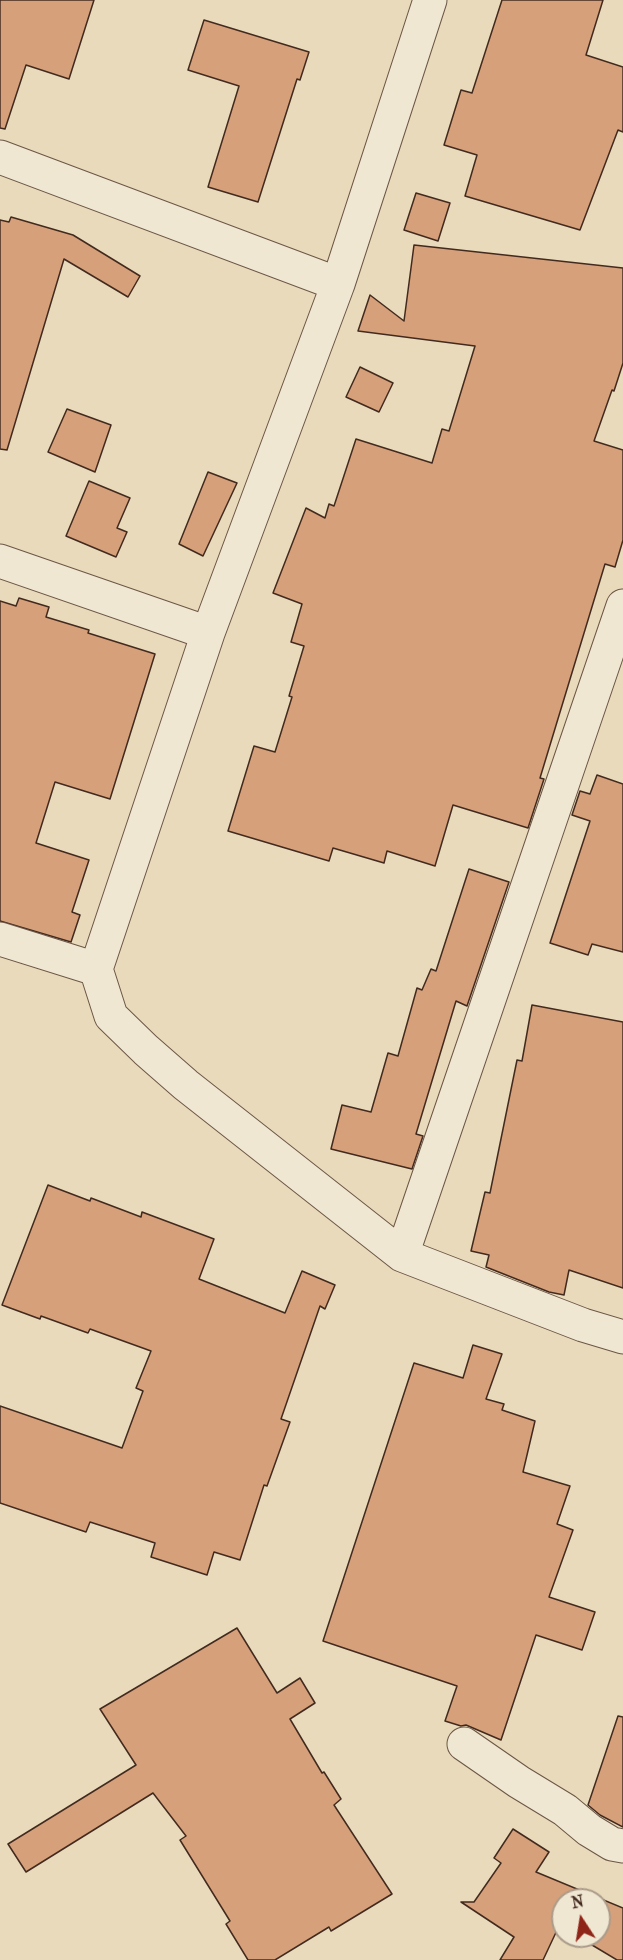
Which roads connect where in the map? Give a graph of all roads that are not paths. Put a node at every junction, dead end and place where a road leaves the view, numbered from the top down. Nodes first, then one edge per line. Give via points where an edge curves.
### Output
1 (430, 0) edge
2 (0, 157) edge
3 (339, 284) junction
4 (0, 561) edge
5 (623, 606) edge
6 (208, 633) junction
7 (0, 939) edge
8 (96, 969) junction
9 (402, 1255) junction
10 (623, 1337) edge
11 (464, 1744) dead end
12 (623, 1846) edge

1 - 3 street
2 - 3 street
3 - 6 street
4 - 6 street
5 - 9 street
6 - 8 street
7 - 8 street
8 - 9 street via 111,1016 146,1050
9 - 10 street
11 - 12 street via 589,1830

